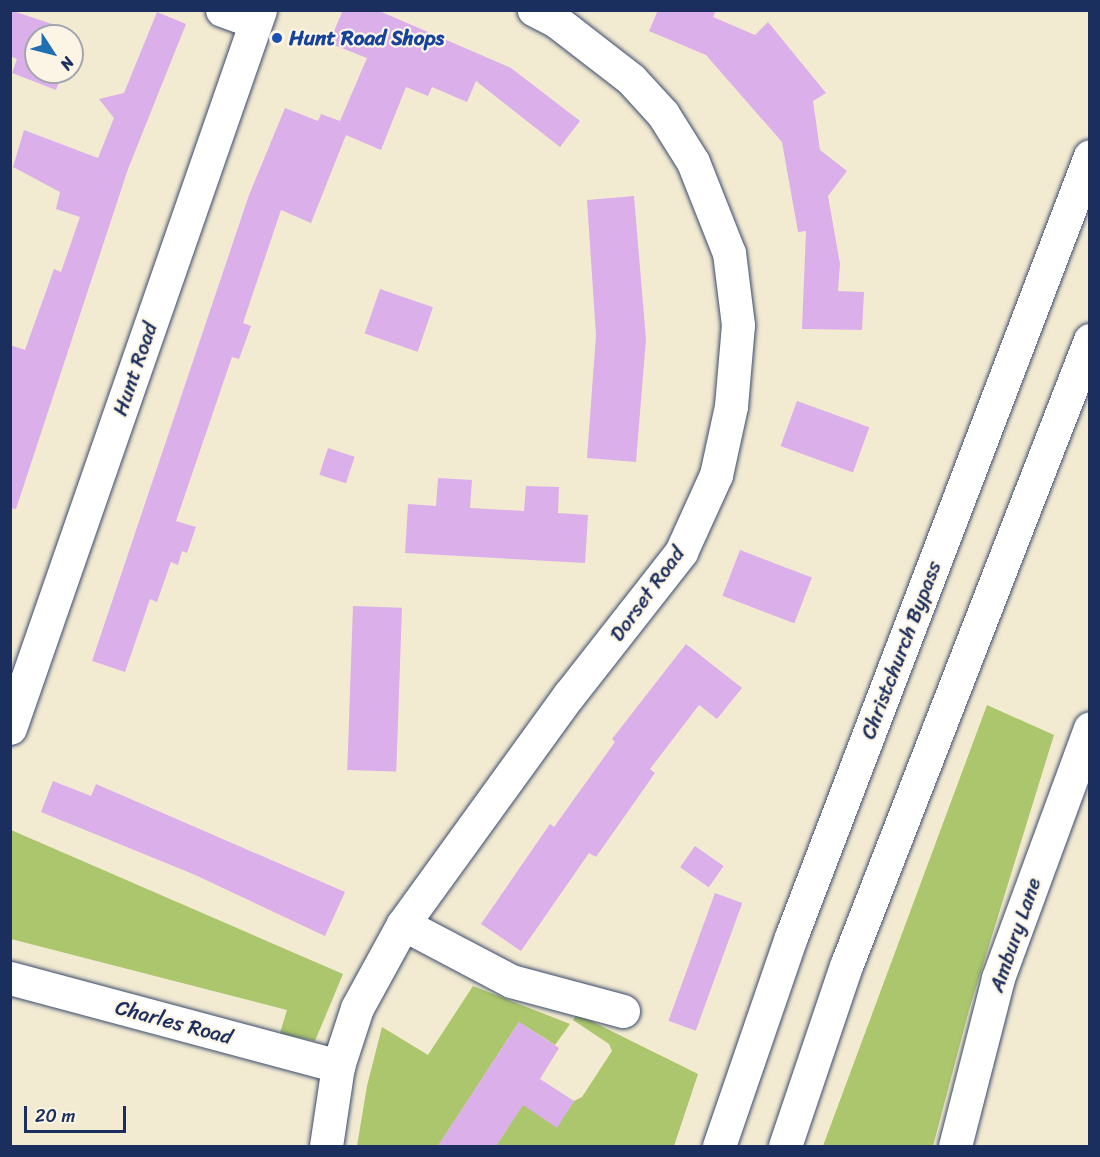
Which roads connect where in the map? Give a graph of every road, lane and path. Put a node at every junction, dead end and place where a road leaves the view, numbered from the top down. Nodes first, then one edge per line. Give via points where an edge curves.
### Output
1 (222, 10) edge
2 (534, 10) edge
3 (257, 16) edge
4 (1089, 156) edge
5 (1089, 340) edge
6 (10, 728) edge
7 (1089, 728) edge
8 (403, 924) junction
9 (10, 978) edge
10 (623, 1011) dead end
11 (338, 1066) junction
12 (326, 1146) edge
13 (719, 1146) edge
14 (785, 1146) edge
15 (955, 1146) edge

1 - 3 street
2 - 8 street, Dorset Road via 556,21 631,79 663,114 693,162 729,253 738,325 731,406 716,475 681,552 569,695
3 - 6 street, Hunt Road
4 - 13 street, Christchurch Bypass via 791,938
5 - 14 street via 846,966
7 - 15 street, Ambury Lane via 998,978
8 - 10 street via 512,981 595,1007
8 - 11 street, Dorset Road via 357,1008
9 - 11 street, Charles Road
11 - 12 street, Dorset Road

